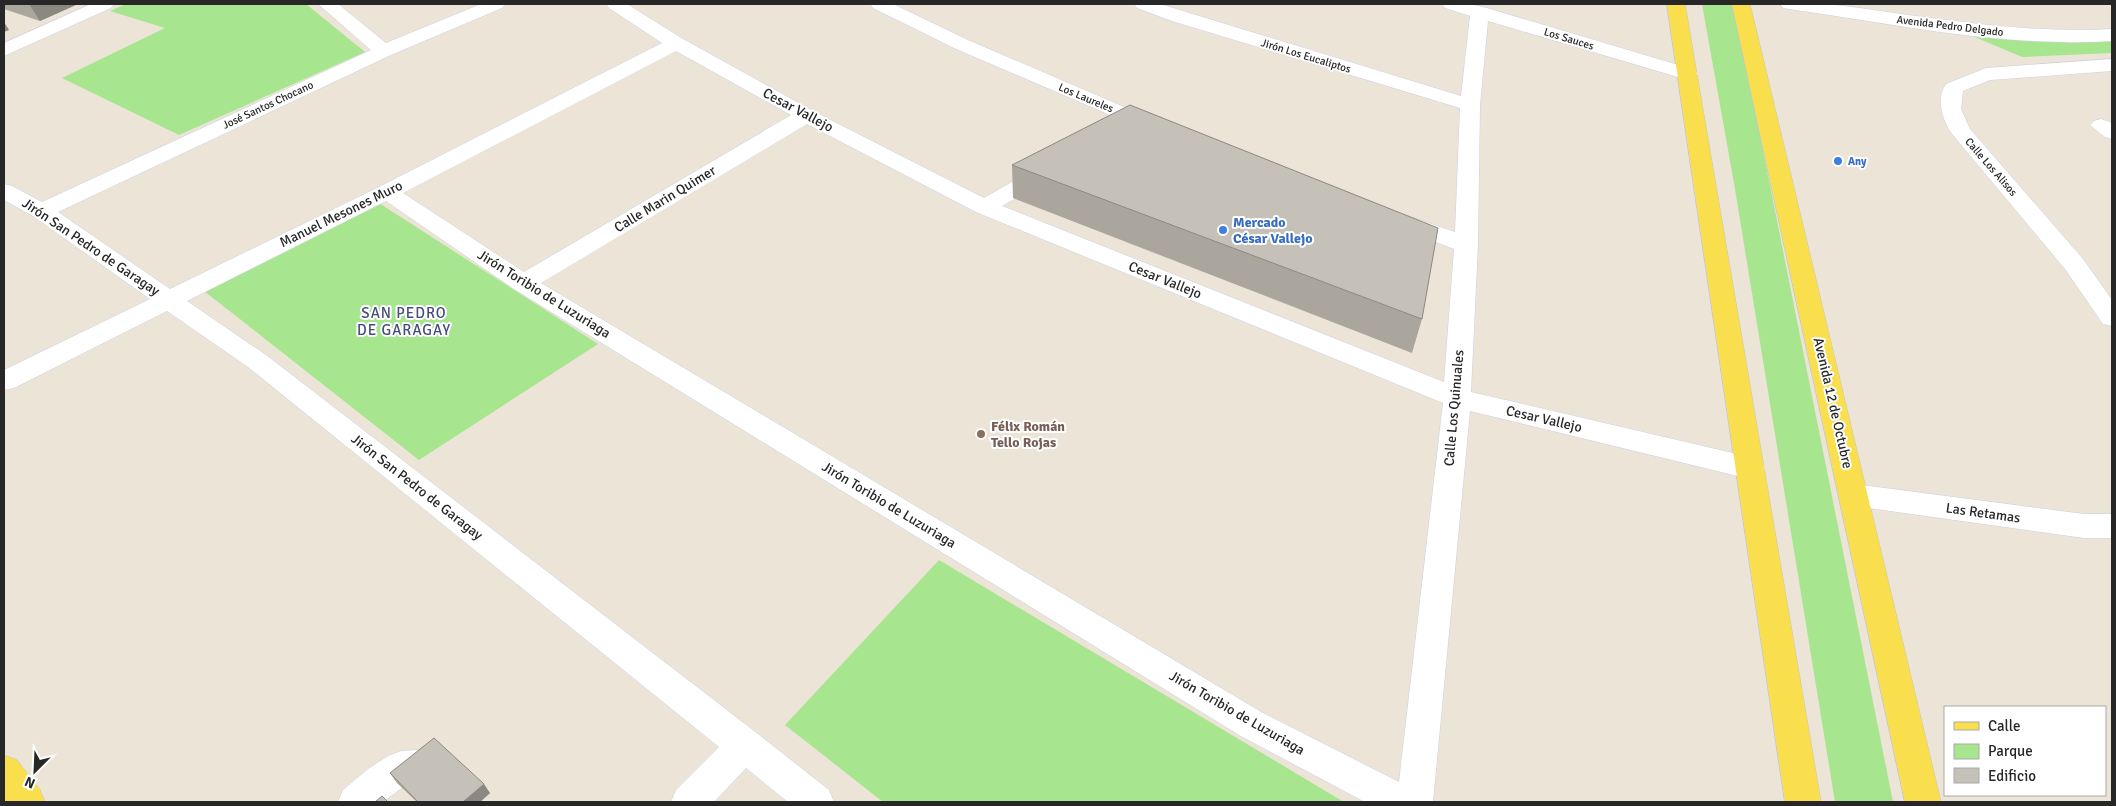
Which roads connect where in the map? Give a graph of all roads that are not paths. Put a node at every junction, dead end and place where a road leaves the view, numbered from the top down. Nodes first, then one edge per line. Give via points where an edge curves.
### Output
1 (105, 4) edge
2 (327, 4) edge
3 (496, 4) edge
4 (615, 4) edge
5 (879, 4) edge
6 (1143, 4) edge
7 (1451, 4) edge
8 (1676, 4) edge
9 (1741, 4) edge
10 (1789, 4) edge
11 (1480, 12) junction
12 (2112, 35) edge
13 (676, 43) junction
14 (4, 50) edge
15 (384, 51) junction
16 (2112, 65) edge
17 (1688, 74) junction
18 (1470, 105) junction
19 (806, 115) junction
20 (1137, 120) junction
21 (1173, 134) edge
22 (1111, 135) edge
23 (1060, 164) edge
24 (4, 191) edge
25 (387, 192) junction
26 (984, 207) junction
27 (41, 211) junction
28 (1384, 214) edge
29 (1466, 245) junction
30 (523, 283) junction
31 (167, 299) junction
32 (2112, 318) edge
33 (4, 381) edge
34 (1456, 398) junction
35 (1750, 468) junction
36 (1854, 495) junction
37 (2112, 526) edge
38 (745, 745) junction
39 (418, 767) edge
40 (4, 772) edge
41 (27, 802) edge
42 (356, 802) edge
43 (689, 802) edge
44 (816, 802) edge
45 (1401, 802) edge
46 (1415, 802) edge
47 (1803, 802) edge
48 (1923, 802) edge

1 - 14 street
2 - 15 street
3 - 15 street, José Santos Chocano
4 - 13 street, Cesar Vallejo
5 - 20 street, Los Laureles via 961,44
6 - 18 street, Jirón Los Eucaliptos
7 - 11 street, Los Sauces
8 - 17 main road
9 - 36 main road, Avenida 12 de Octubre
10 - 12 street, Avenida Pedro Delgado via 1957,20 2060,37
11 - 17 street, Los Sauces
11 - 18 street, Calle Los Quinuales
13 - 19 street, Cesar Vallejo
13 - 25 street, Manuel Mesones Muro
15 - 27 street, José Santos Chocano
16 - 32 street, Calle Los Alisos via 1986,74 1953,88 1951,109 1960,131 2074,264
17 - 35 main road
18 - 29 street, Calle Los Quinuales
19 - 26 street, Cesar Vallejo
19 - 30 street, Calle Marin Quimer
20 - 21 street, Los Laureles
20 - 22 street
23 - 26 street
24 - 27 street, Jirón San Pedro de Garagay
25 - 30 street, Jirón Toribio de Luzuriaga
25 - 31 street, Manuel Mesones Muro
26 - 34 street, Cesar Vallejo
27 - 31 street, Jirón San Pedro de Garagay
28 - 29 street
29 - 34 street, Calle Los Quinuales
30 - 45 street, Jirón Toribio de Luzuriaga via 1252,724
31 - 33 street, Manuel Mesones Muro
31 - 38 street, Jirón San Pedro de Garagay via 258,361
34 - 35 street, Cesar Vallejo
34 - 46 street, Calle Los Quinuales
35 - 47 main road
36 - 37 street, Las Retamas via 2084,526
36 - 48 main road, Avenida 12 de Octubre
38 - 43 street
38 - 44 street, Jirón San Pedro de Garagay
39 - 42 street via 401,768
40 - 41 main road

